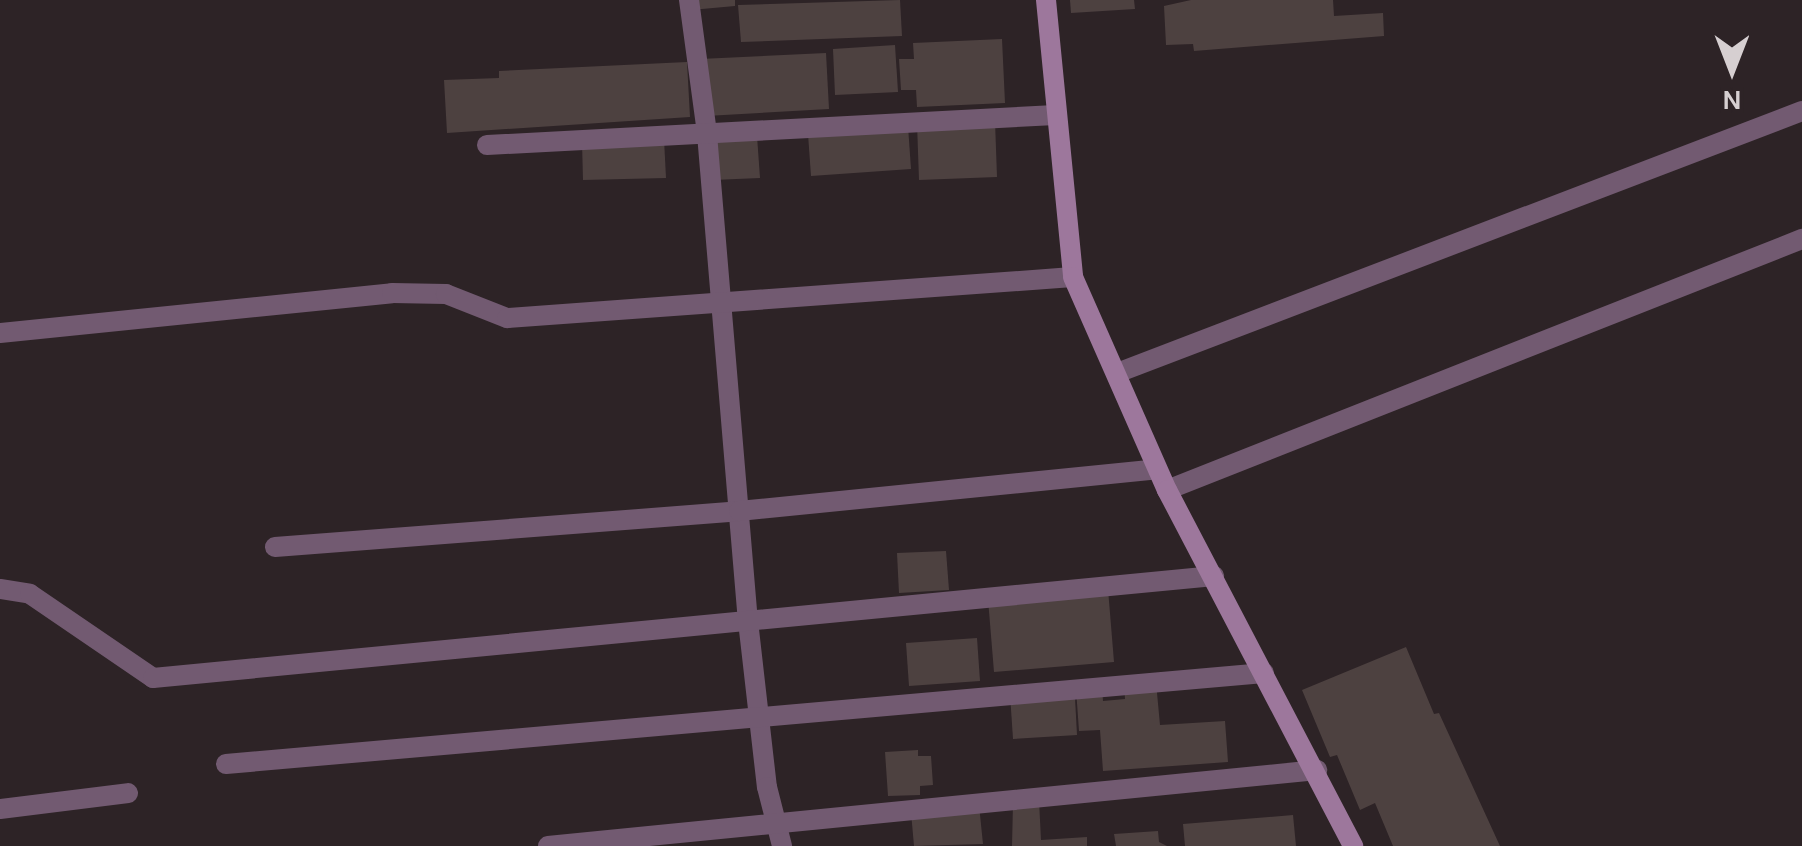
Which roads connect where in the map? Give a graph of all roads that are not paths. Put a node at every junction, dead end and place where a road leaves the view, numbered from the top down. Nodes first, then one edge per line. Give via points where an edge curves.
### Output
1 (689, 0) edge
2 (1046, 0) edge
3 (1802, 111) edge
4 (1055, 116) junction
5 (707, 134) junction
6 (487, 146) dead end
7 (1802, 240) edge
8 (1073, 277) junction
9 (720, 299) junction
10 (0, 333) edge
11 (1117, 373) junction
12 (1157, 468) junction
13 (1167, 490) junction
14 (739, 511) junction
15 (274, 547) dead end
16 (1214, 576) junction
17 (0, 589) edge
18 (748, 621) junction
19 (1264, 673) junction
20 (760, 712) junction
21 (226, 764) dead end
22 (1317, 770) junction
23 (128, 793) dead end
24 (0, 808) edge
25 (775, 825) junction
26 (548, 846) edge
27 (782, 846) edge
28 (1353, 846) edge

1 - 5 street
2 - 4 main road
3 - 11 street
4 - 5 street
4 - 8 main road
5 - 6 street
5 - 9 street
7 - 13 street
8 - 9 street
8 - 11 main road
9 - 10 street via 507,318 446,294 392,293
9 - 14 street
11 - 12 main road
12 - 13 main road
12 - 14 street
13 - 16 main road
14 - 15 street
14 - 18 street
16 - 18 street
16 - 19 main road
17 - 18 street via 23,590 153,678
18 - 20 street
19 - 20 street
19 - 22 main road
20 - 21 street
20 - 25 street
22 - 25 street
22 - 28 main road
23 - 24 street
25 - 26 street
25 - 27 street

